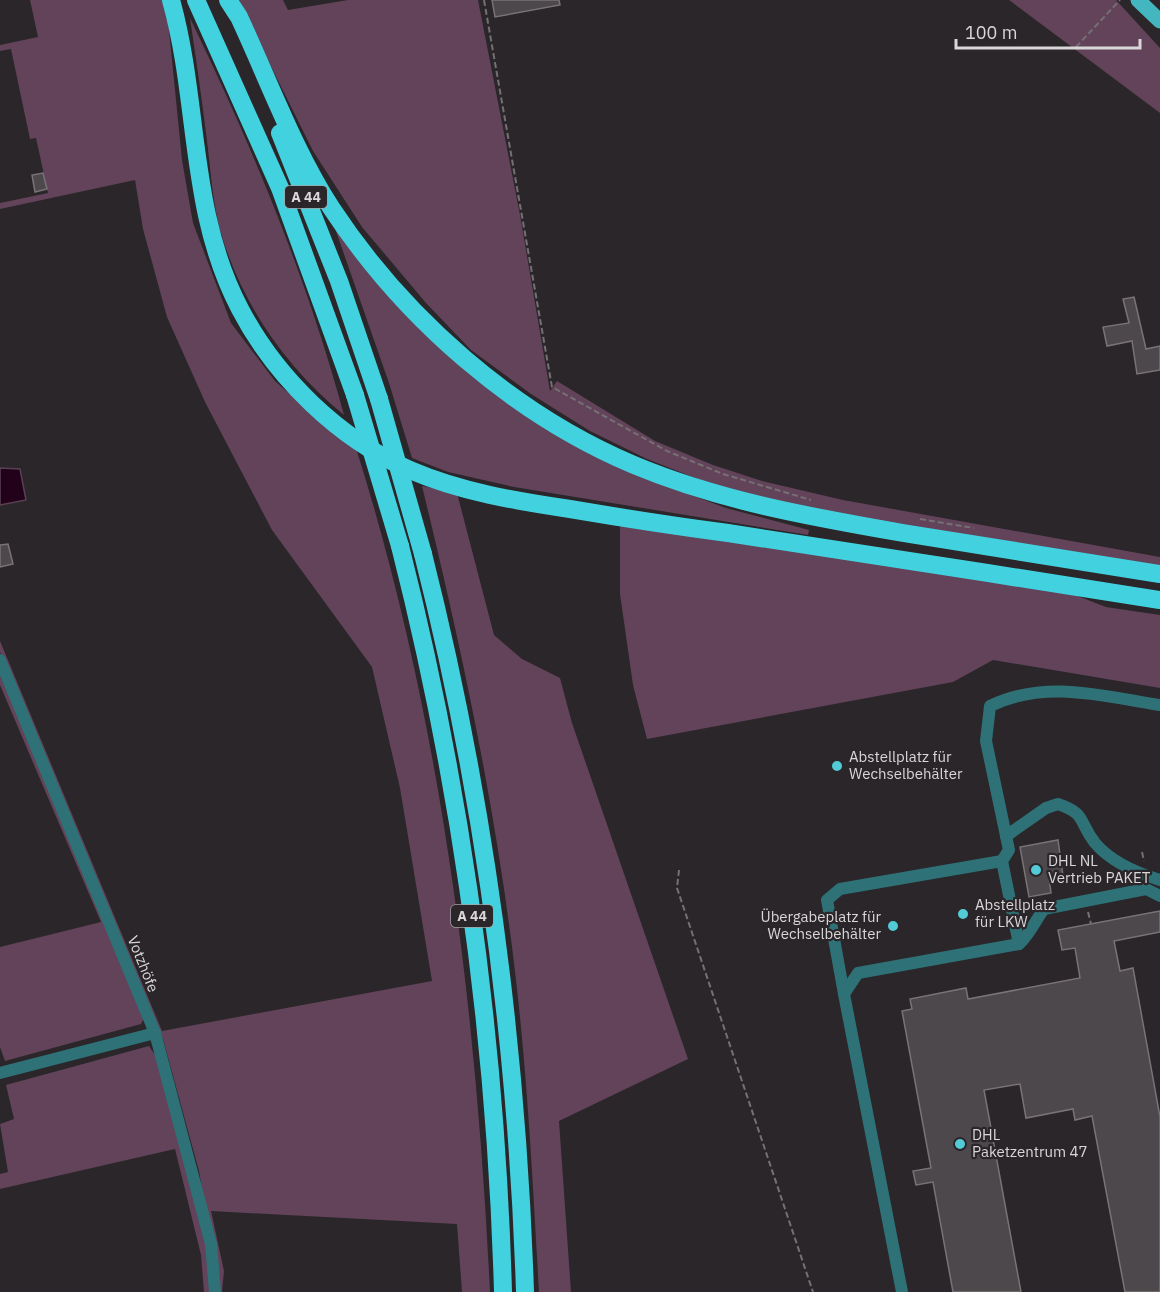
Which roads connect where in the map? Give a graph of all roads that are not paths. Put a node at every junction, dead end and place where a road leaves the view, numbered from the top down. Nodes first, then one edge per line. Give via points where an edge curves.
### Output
1 (171, 0) edge
2 (196, 0) edge
3 (220, 0) edge
4 (228, 0) edge
5 (1138, 0) edge
6 (1160, 21) edge
7 (1160, 574) edge
8 (1160, 600) edge
9 (0, 660) edge
10 (1160, 705) edge
11 (1006, 836) junction
12 (1002, 861) junction
13 (1160, 880) edge
14 (1160, 896) edge
15 (1019, 944) junction
16 (844, 994) junction
17 (155, 1033) junction
18 (0, 1073) edge
19 (215, 1292) edge
20 (503, 1292) edge
21 (525, 1292) edge
22 (902, 1292) edge

1 - 8 highway via 184,57 205,213 228,286 258,339 282,371 322,413 368,447 438,481 523,502
2 - 20 highway, A 44, bridge via 284,197 355,395 400,546 440,721 470,897 493,1109
3 - 21 highway, A 44, bridge via 339,281 379,399 423,554 463,726 493,913 512,1079
4 - 7 highway via 317,183 362,249 403,298 454,348 506,391 556,424 643,468 767,507 842,523
5 - 6 main road
9 - 17 street, Votzhöfe
10 - 11 street via 1059,689 1011,696 990,706 986,741
11 - 12 street via 1009,850
11 - 13 street via 1058,804 1076,810 1096,844 1131,871
12 - 15 street
12 - 16 street via 840,889 827,900
14 - 15 street via 1146,890 1044,909
15 - 16 street via 858,973
16 - 22 street
17 - 18 street
17 - 19 street, Votzhöfe via 211,1245

